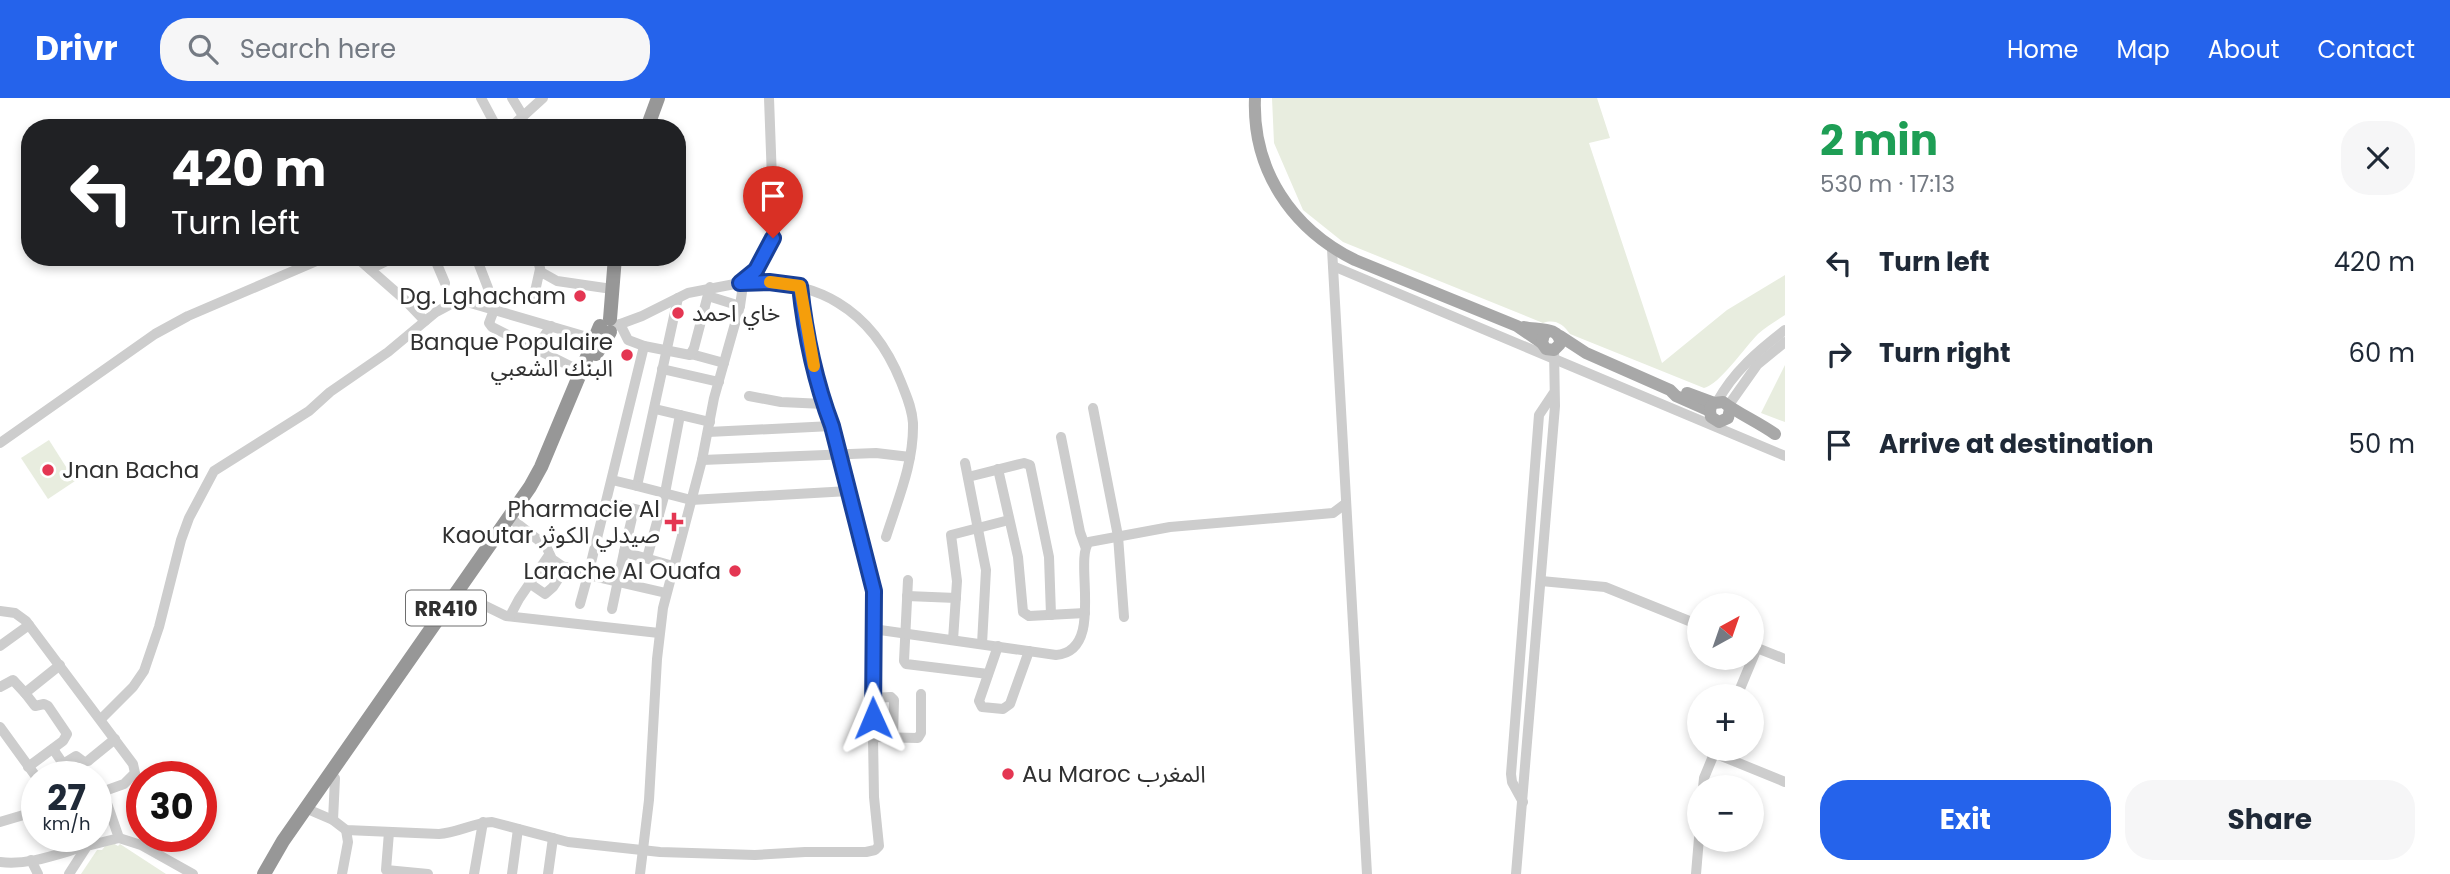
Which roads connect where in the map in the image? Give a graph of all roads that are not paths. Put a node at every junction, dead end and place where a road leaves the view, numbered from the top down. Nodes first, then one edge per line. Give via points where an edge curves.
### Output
1 (481, 98) edge
2 (512, 98) edge
3 (543, 98) edge
4 (658, 98) edge
5 (769, 98) edge
6 (1255, 98) edge
7 (523, 116) junction
8 (492, 119) edge
9 (520, 119) edge
10 (650, 119) edge
11 (1332, 249) junction
12 (305, 266) edge
13 (366, 266) edge
14 (376, 266) edge
15 (437, 266) edge
16 (479, 266) edge
17 (539, 266) edge
18 (614, 266) edge
19 (1333, 266) junction
20 (370, 269) junction
21 (540, 270) junction
22 (444, 283) dead end
23 (740, 283) junction
24 (800, 286) junction
25 (488, 288) dead end
26 (612, 289) junction
27 (709, 292) junction
28 (534, 296) dead end
29 (678, 298) junction
30 (740, 306) junction
31 (494, 310) junction
32 (425, 321) junction
33 (551, 326) junction
34 (1517, 326) junction
35 (608, 328) junction
36 (1785, 330) edge
37 (1785, 342) edge
38 (1555, 345) junction
39 (644, 346) junction
40 (536, 348) junction
41 (666, 350) junction
42 (691, 354) junction
43 (724, 363) junction
44 (662, 369) junction
45 (582, 372) junction
46 (719, 382) junction
47 (1553, 394) junction
48 (749, 396) dead end
49 (824, 404) junction
50 (1093, 408) dead end
51 (655, 409) junction
52 (1720, 412) junction
53 (680, 415) junction
54 (832, 426) junction
55 (709, 427) junction
56 (1780, 436) edge
57 (1061, 437) dead end
58 (0, 443) edge
59 (840, 456) junction
60 (1785, 456) edge
61 (910, 457) junction
62 (702, 460) junction
63 (965, 463) dead end
64 (998, 469) junction
65 (968, 477) junction
66 (612, 480) junction
67 (637, 486) junction
68 (849, 491) junction
69 (665, 493) junction
70 (691, 500) junction
71 (607, 502) junction
72 (1345, 504) junction
73 (634, 509) junction
74 (659, 515) junction
75 (1009, 520) junction
76 (514, 522) junction
77 (979, 527) junction
78 (1118, 536) junction
79 (886, 537) dead end
80 (1085, 546) junction
81 (624, 552) junction
82 (549, 555) junction
83 (647, 558) junction
84 (673, 566) junction
85 (566, 567) junction
86 (587, 575) junction
87 (908, 580) dead end
88 (1541, 581) junction
89 (618, 582) junction
90 (529, 583) junction
91 (666, 593) junction
92 (463, 595) junction
93 (907, 596) junction
94 (956, 598) junction
95 (580, 604) dead end
96 (612, 609) dead end
97 (0, 611) edge
98 (1084, 613) junction
99 (1051, 615) junction
100 (510, 616) junction
101 (1125, 617) dead end
102 (1687, 620) edge
103 (29, 625) junction
104 (873, 629) junction
105 (659, 633) junction
106 (905, 633) junction
107 (953, 640) junction
108 (982, 644) junction
109 (0, 646) edge
110 (998, 646) junction
111 (1029, 651) junction
112 (1764, 651) edge
113 (1785, 659) edge
114 (60, 665) junction
115 (988, 674) junction
116 (0, 687) edge
117 (25, 693) junction
118 (921, 694) dead end
119 (873, 698) junction
120 (101, 719) junction
121 (0, 727) edge
122 (873, 737) junction
123 (893, 738) junction
124 (115, 739) junction
125 (53, 749) junction
126 (23, 761) edge
127 (37, 761) edge
128 (61, 761) edge
129 (68, 761) edge
130 (84, 761) edge
131 (87, 761) edge
132 (1738, 761) edge
133 (335, 778) junction
134 (1785, 782) edge
135 (112, 788) edge
136 (1523, 802) junction
137 (312, 811) junction
138 (21, 815) edge
139 (1, 820) edge
140 (333, 820) junction
141 (112, 822) edge
142 (483, 822) junction
143 (518, 829) junction
144 (346, 830) junction
145 (389, 832) junction
146 (119, 838) junction
147 (553, 838) junction
148 (112, 840) edge
149 (642, 849) junction
150 (63, 852) edge
151 (83, 852) edge
152 (1698, 852) edge
153 (31, 860) junction
154 (0, 862) edge
155 (386, 872) edge
156 (38, 874) edge
157 (69, 874) edge
158 (193, 874) edge
159 (264, 874) edge
160 (272, 874) edge
161 (342, 874) edge
162 (428, 874) edge
163 (474, 874) edge
164 (512, 874) edge
165 (548, 874) edge
166 (640, 874) edge
167 (1367, 874) edge
168 (1516, 874) edge
169 (1696, 874) edge

1 - 8 street
2 - 7 street
3 - 7 street
4 - 10 highway
5 - 23 street via 774,234 756,270
6 - 11 main road via 1259,145 1268,172 1301,222
7 - 9 street
11 - 19 street
11 - 34 main road
12 - 58 street via 155,334
13 - 20 street
14 - 20 street
15 - 22 street
16 - 25 street
17 - 21 street
18 - 26 highway, RR410
19 - 38 street
19 - 72 street
20 - 32 street
21 - 26 street via 557,281
21 - 28 street
23 - 24 street
23 - 27 street
23 - 30 street
24 - 49 street
24 - 61 street via 845,307 893,361 912,411
26 - 35 highway, RR410
27 - 29 street
27 - 30 street
27 - 42 street
29 - 35 street
29 - 41 street
30 - 43 street
31 - 32 street via 459,302
31 - 33 street
31 - 40 street via 492,327
32 - 120 street via 309,411 214,471 181,540 144,671
33 - 35 street
33 - 40 street
34 - 38 main road
34 - 38 main road via 1542,343 1544,334
35 - 39 street
35 - 45 highway, RR410
35 - 76 highway, RR410 via 546,469
36 - 52 street via 1732,378
37 - 52 street via 1757,365
38 - 47 street
38 - 52 street
38 - 52 main road
39 - 41 street
39 - 66 street
40 - 45 street
41 - 42 street
41 - 44 street
42 - 43 street
43 - 46 street
44 - 46 street
44 - 51 street
45 - 159 highway, RR410 via 524,496
46 - 55 street
47 - 88 street
47 - 136 street via 1539,415 1511,774
48 - 49 street
49 - 54 street
50 - 78 street
51 - 53 street
51 - 67 street
52 - 56 main road
52 - 60 street
53 - 55 street
53 - 69 street
54 - 55 street
54 - 59 street
55 - 62 street
57 - 80 street
59 - 61 street via 876,453
59 - 62 street
59 - 68 street
61 - 79 street
62 - 70 street
63 - 65 street
64 - 65 street
64 - 75 street
64 - 99 street via 1026,462 1031,467 1049,557
65 - 77 street
66 - 67 street
66 - 71 street
67 - 69 street
68 - 70 street
68 - 104 street via 874,591
69 - 70 street
69 - 74 street
70 - 84 street
71 - 73 street
71 - 86 street
72 - 78 street via 1334,513
72 - 167 street
73 - 74 street
73 - 81 street
74 - 83 street
75 - 77 street
75 - 99 street via 1023,612
76 - 82 street via 543,543
76 - 92 highway, RR410
77 - 94 street via 950,537 957,570
77 - 108 street via 986,570
78 - 80 street
78 - 101 street
80 - 98 street
81 - 83 street
81 - 89 street
82 - 85 street
82 - 90 street
83 - 84 street
84 - 91 street
85 - 86 street
85 - 90 street via 545,594
86 - 89 street
86 - 95 street
87 - 93 street
88 - 102 street via 1605,587
88 - 136 street
89 - 91 street
89 - 96 street
90 - 100 street
91 - 105 street
92 - 100 street
92 - 133 highway, RR410
93 - 94 street
93 - 106 street
94 - 107 street
97 - 103 street via 20,616
98 - 99 street
98 - 111 street via 1078,641 1070,650 1056,655
100 - 105 street
103 - 109 street
103 - 114 street
104 - 106 street
104 - 119 street
105 - 149 street
106 - 107 street
106 - 115 street via 906,664
107 - 108 street
108 - 110 street
110 - 111 street
110 - 115 street
111 - 115 street via 1006,708 980,705
112 - 113 street
114 - 117 street
114 - 120 street
116 - 117 street via 13,680
117 - 125 street via 36,706 48,706 66,732
118 - 123 street via 918,738
119 - 122 street
119 - 123 street via 894,700
120 - 124 street
121 - 126 street
122 - 123 street
122 - 149 street via 879,846 875,850 755,855
124 - 131 street
124 - 135 street via 135,773
125 - 127 street
125 - 128 street
129 - 130 street via 77,756
132 - 134 street
133 - 137 highway, RR410
133 - 140 street
136 - 168 street
137 - 140 street
137 - 160 highway, RR410
138 - 139 street
140 - 144 street
141 - 146 street
142 - 143 street
142 - 145 street via 449,833
142 - 163 street
143 - 147 street
143 - 164 street
144 - 145 street
144 - 161 street
145 - 155 street
146 - 148 street
146 - 158 street
147 - 149 street
147 - 165 street
149 - 166 street
150 - 153 street
151 - 157 street
152 - 169 street
153 - 154 street
153 - 156 street
155 - 162 street

